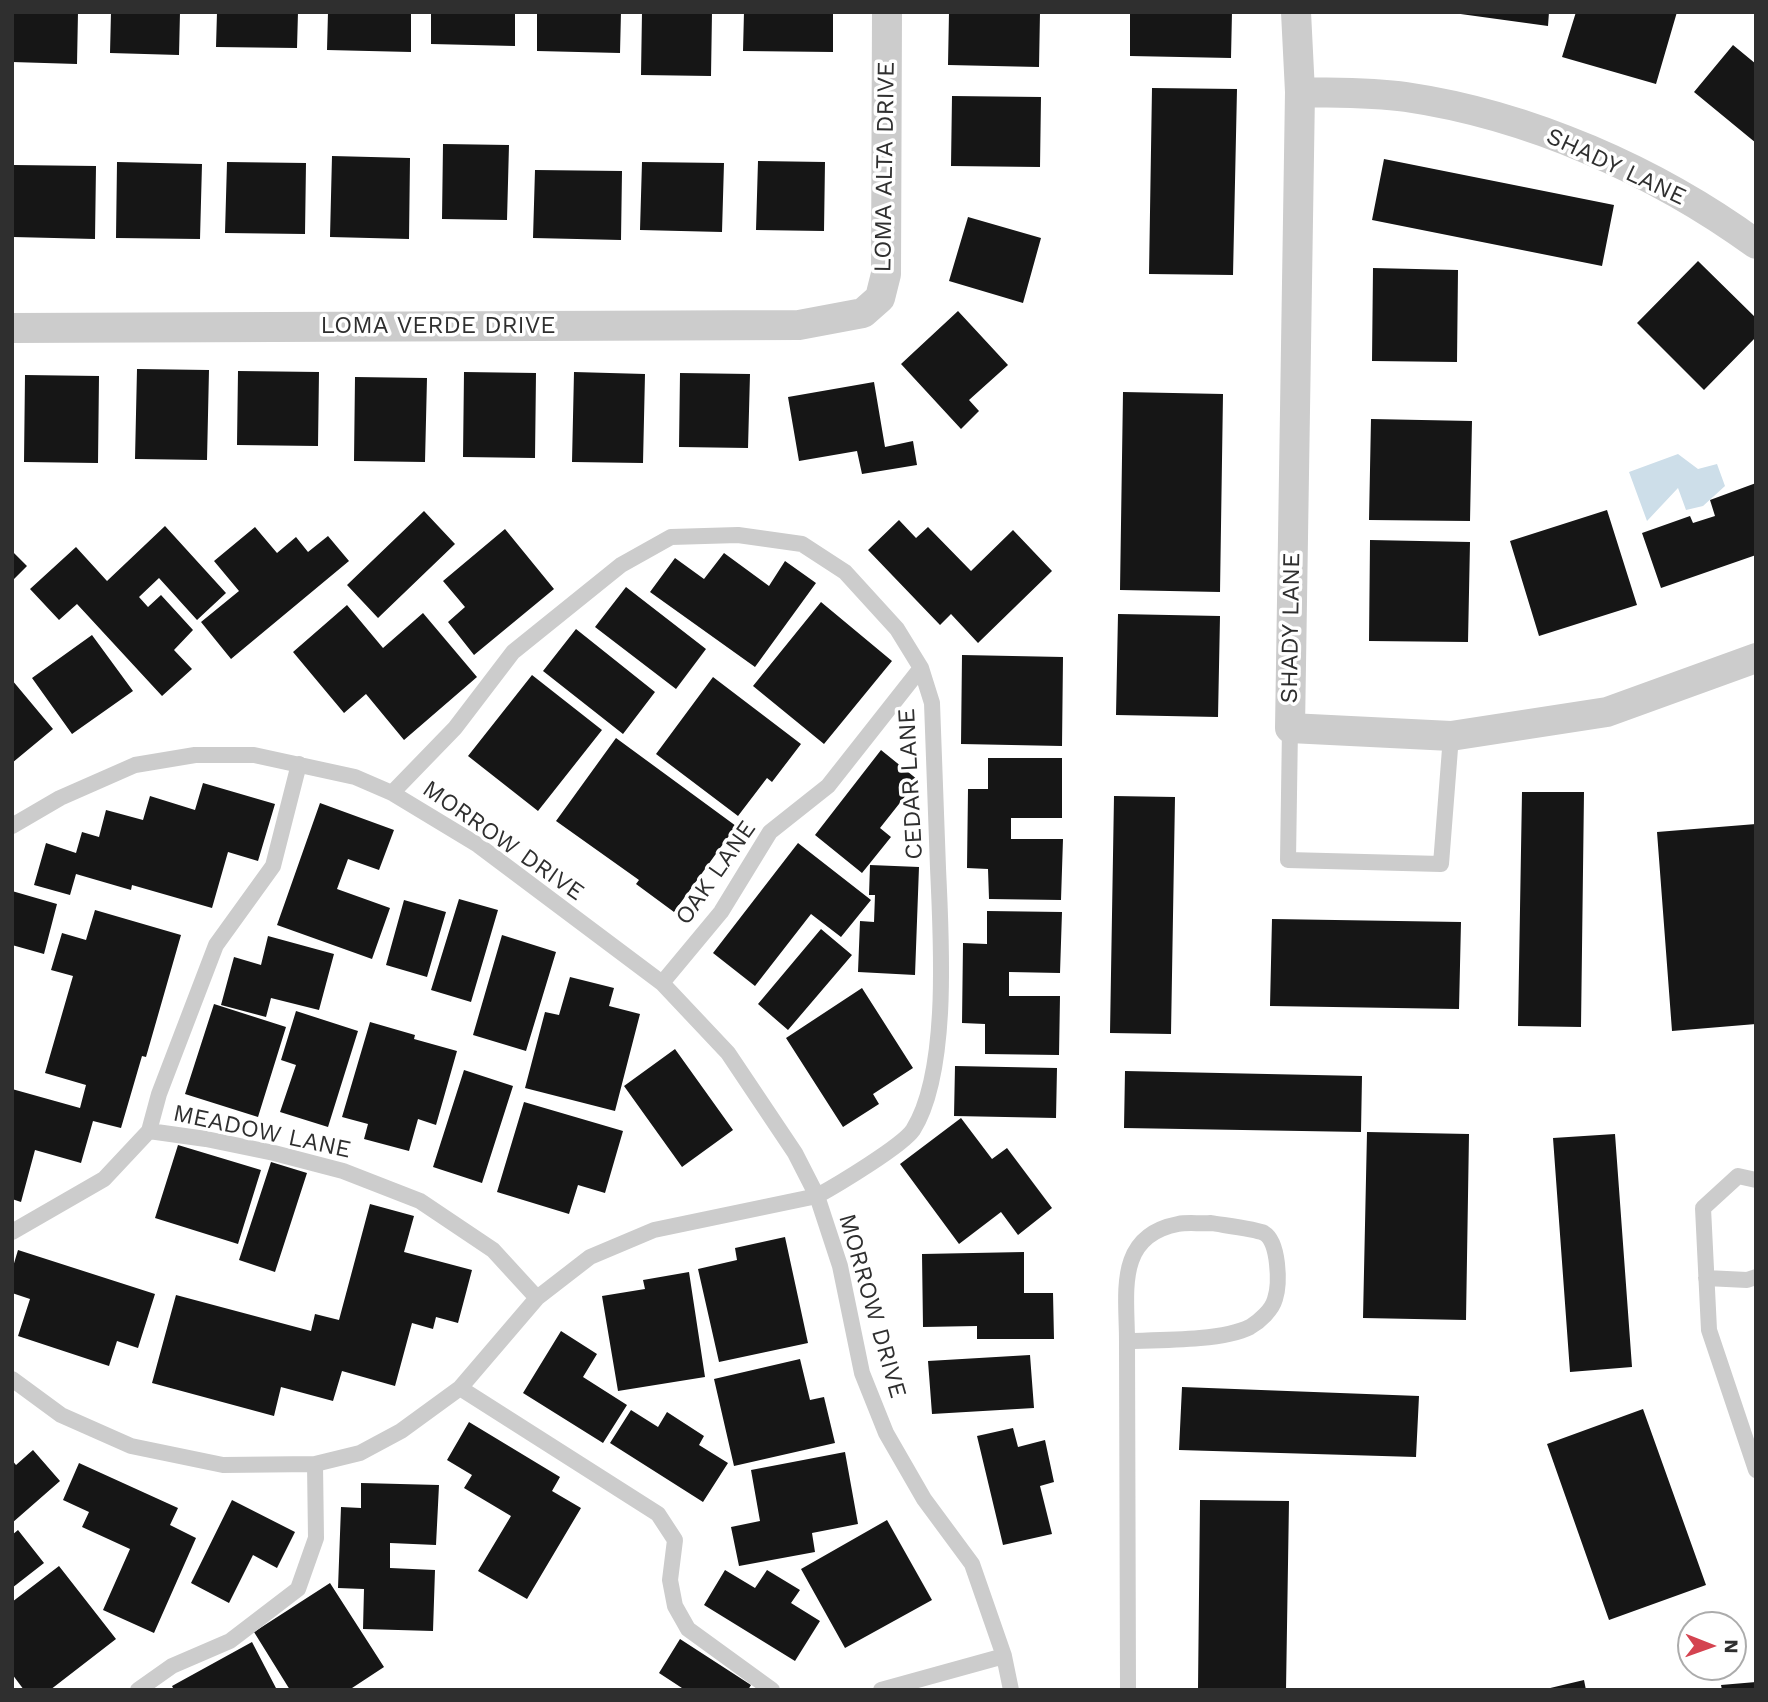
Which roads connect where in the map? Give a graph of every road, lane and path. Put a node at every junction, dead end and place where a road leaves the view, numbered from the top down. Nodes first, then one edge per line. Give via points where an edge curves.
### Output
1 (887, 12) edge
2 (1296, 12) edge
3 (1300, 92) junction
4 (1756, 244) edge
5 (863, 313) joint
6 (12, 328) edge
7 (1756, 657) edge
8 (921, 668) junction
9 (1290, 727) junction
10 (1451, 736) junction
11 (299, 764) junction
12 (392, 793) junction
13 (12, 826) edge
14 (662, 983) junction
15 (149, 1131) junction
16 (1756, 1180) edge
17 (817, 1196) junction
18 (12, 1231) edge
19 (1756, 1277) edge
20 (1706, 1278) junction
21 (537, 1298) junction
22 (1127, 1341) junction
23 (12, 1379) edge
24 (460, 1388) junction
25 (315, 1464) junction
26 (1756, 1470) edge
27 (1004, 1656) junction
28 (138, 1690) edge
29 (772, 1690) edge
30 (881, 1690) edge
31 (1011, 1690) edge
32 (1128, 1690) edge

1 - 5 street, LOMA ALTA DRIVE via 886,274 880,298
2 - 3 street, SHADY LANE
3 - 4 street, SHADY LANE via 1405,97 1519,125 1633,170 1682,195
3 - 9 street, SHADY LANE
5 - 6 street, LOMA VERDE DRIVE via 799,326
7 - 10 street, SHADY LANE via 1607,712
8 - 12 lane, CEDAR LANE via 897,629 845,572 802,544 738,535 671,537 621,565 513,652 455,728
8 - 14 lane, OAK LANE via 828,786 770,832 722,912
8 - 17 lane, CEDAR LANE via 933,717 941,960 936,1057 925,1103 912,1132
9 - 10 street, SHADY LANE
9 - 10 lane via 1288,860 1441,864
11 - 12 lane, MORROW DRIVE via 355,777
11 - 13 lane, MORROW DRIVE via 254,755 195,755 135,765 60,798
11 - 15 lane via 272,866 216,945
12 - 14 lane, MORROW DRIVE via 478,845
14 - 17 lane, MORROW DRIVE via 727,1053 795,1153
15 - 18 lane, MEADOW LANE via 104,1179
15 - 21 lane, MEADOW LANE via 274,1153 343,1171 420,1201 493,1250
16 - 20 lane via 1738,1175 1703,1208
17 - 21 lane, MORROW DRIVE via 654,1230 590,1257
17 - 27 lane, MORROW DRIVE via 840,1266 862,1373 886,1433 924,1499 972,1564
19 - 20 lane
20 - 26 lane via 1709,1330
21 - 24 lane, MORROW DRIVE
22 - 22 lane via 1126,1282 1134,1250 1144,1238 1177,1224 1211,1223 1264,1233 1274,1245 1275,1301 1262,1319 1248,1328 1203,1338
22 - 32 lane
23 - 25 lane, MORROW DRIVE via 61,1415 131,1446 223,1465
24 - 25 lane, MORROW DRIVE via 401,1431 360,1453
24 - 29 lane via 658,1514 675,1540 670,1580 675,1606 688,1629
25 - 28 lane via 316,1538 298,1589 230,1641 172,1666
27 - 30 lane
27 - 31 lane, MORROW DRIVE

